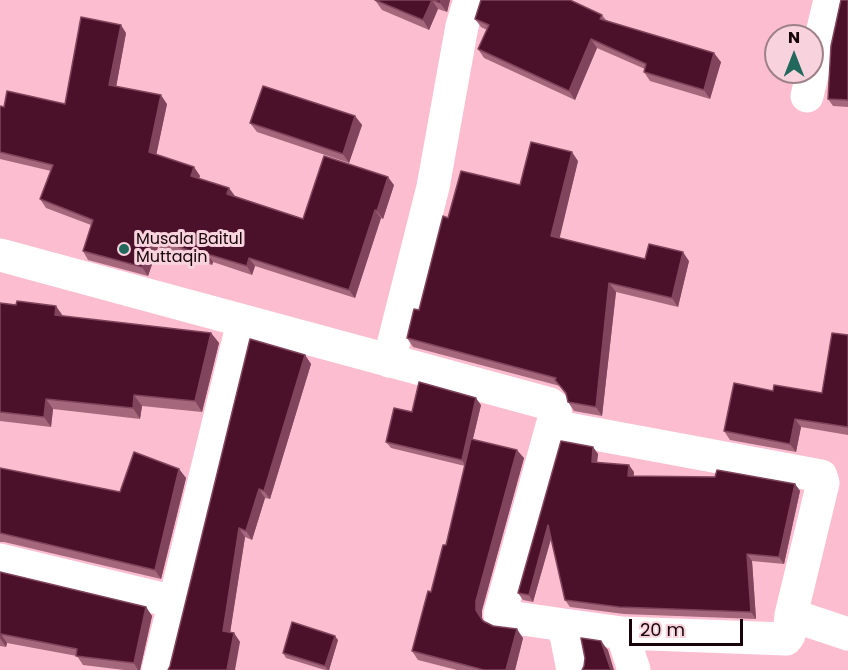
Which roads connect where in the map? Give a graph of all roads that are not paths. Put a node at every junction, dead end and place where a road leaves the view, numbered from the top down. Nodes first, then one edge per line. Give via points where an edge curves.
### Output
1 (470, 0) edge
2 (830, 0) edge
3 (807, 96) dead end
4 (0, 255) edge
5 (243, 322) junction
6 (389, 361) junction
7 (552, 426) junction
8 (0, 560) edge
9 (175, 602) junction
10 (791, 615) junction
11 (564, 625) junction
12 (622, 633) junction
13 (848, 634) edge
14 (158, 670) edge
15 (573, 670) edge
16 (634, 670) edge

1 - 6 street via 433,188
2 - 3 street
4 - 5 street
5 - 6 street
5 - 9 street
6 - 7 street via 550,404 556,412
7 - 10 street via 821,476 823,483
7 - 11 street via 500,614
8 - 9 street
9 - 14 street
10 - 12 street via 786,639
10 - 13 street
11 - 12 street
11 - 15 street
12 - 16 street

